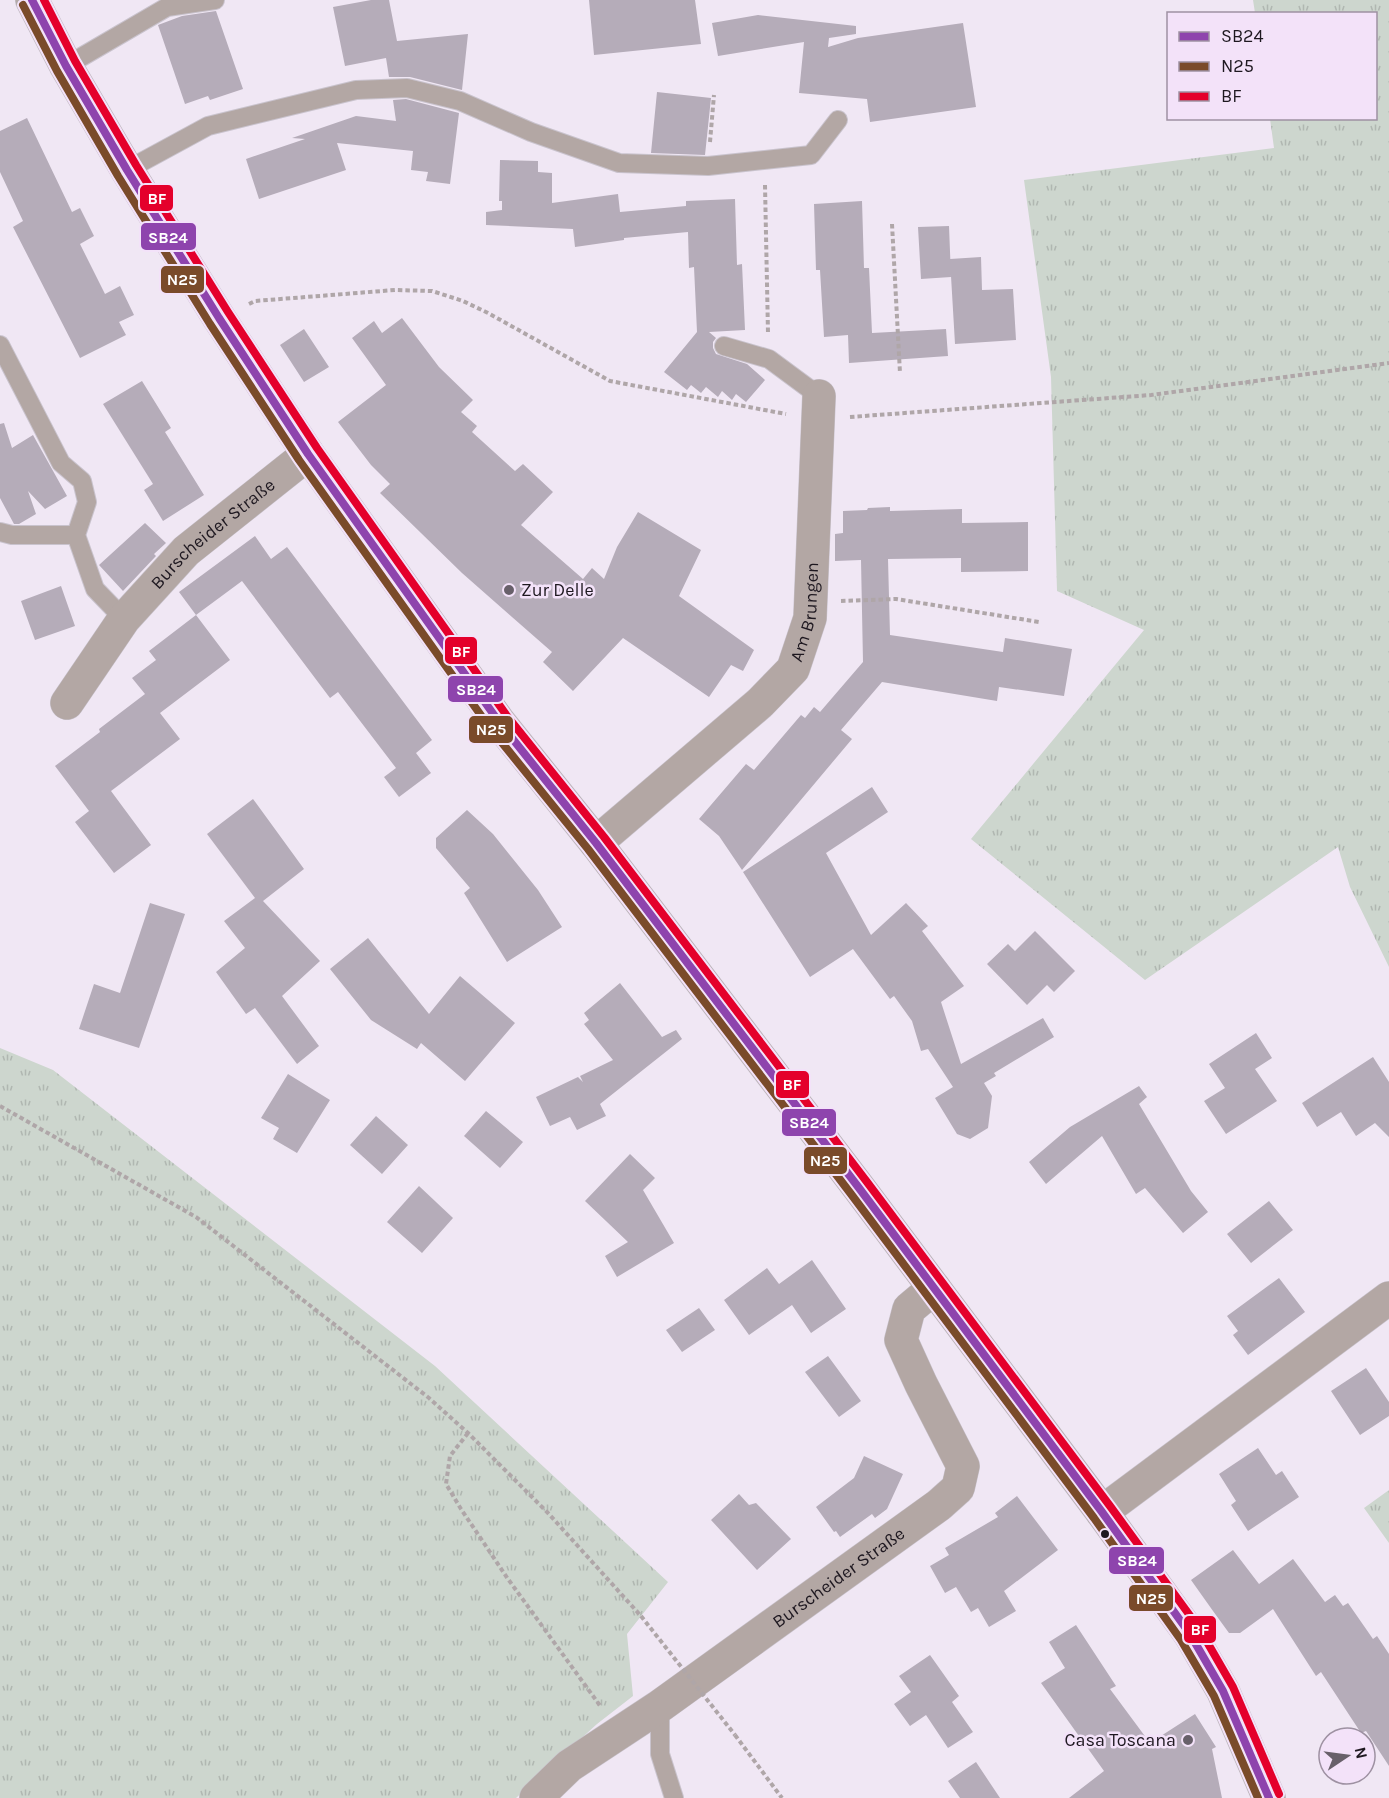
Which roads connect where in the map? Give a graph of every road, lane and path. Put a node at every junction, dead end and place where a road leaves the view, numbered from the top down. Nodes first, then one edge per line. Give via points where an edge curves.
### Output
1 (33, 0) edge
2 (216, 0) edge
3 (66, 66) junction
4 (714, 95) dead end
5 (838, 120) dead end
6 (764, 160) junction
7 (708, 166) junction
8 (128, 170) junction
9 (892, 224) dead end
10 (219, 318) junction
11 (0, 345) edge
12 (724, 346) dead end
13 (769, 359) junction
14 (1389, 363) edge
15 (900, 373) dead end
16 (818, 408) junction
17 (308, 454) junction
18 (0, 532) edge
19 (76, 535) junction
20 (810, 603) junction
21 (124, 619) junction
22 (1040, 622) dead end
23 (67, 703) dead end
24 (596, 843) junction
25 (0, 1106) edge
26 (934, 1288) junction
27 (1389, 1298) edge
28 (468, 1433) junction
29 (1102, 1512) junction
30 (660, 1706) junction
31 (620, 1733) junction
32 (536, 1798) edge
33 (674, 1798) edge
34 (782, 1798) edge
35 (1269, 1798) edge

1 - 3 main road
2 - 3 lane via 167,8
3 - 8 main road
4 - 7 path
5 - 6 lane via 811,155
6 - 7 lane
6 - 13 path
7 - 8 lane via 620,163 531,132 460,101 407,88 356,90 208,126
8 - 10 main road
9 - 15 path
10 - 16 path via 255,301 395,290 432,291 488,313 610,381
10 - 17 main road
11 - 19 lane via 62,463 82,481 87,502
12 - 13 lane
13 - 16 lane
14 - 16 path via 1151,395
16 - 20 street, Am Brungen
17 - 21 street, Burscheider Straße via 186,551
17 - 24 main road via 499,722
18 - 19 lane
19 - 21 lane via 95,589
20 - 22 path via 896,599
20 - 24 street, Am Brungen via 810,618 793,669 760,704
21 - 23 street, Burscheider Straße
24 - 26 main road
25 - 28 path via 196,1217 429,1398
26 - 29 main road
26 - 30 street, Burscheider Straße via 909,1310 902,1340 963,1466 958,1488
27 - 29 street
28 - 31 path via 450,1456 446,1484 508,1579
28 - 34 path, bridge via 548,1513 641,1616
29 - 35 main road via 1190,1634 1223,1691
30 - 31 street, Burscheider Straße
30 - 33 lane via 660,1754
31 - 32 street, Burscheider Straße via 568,1766

